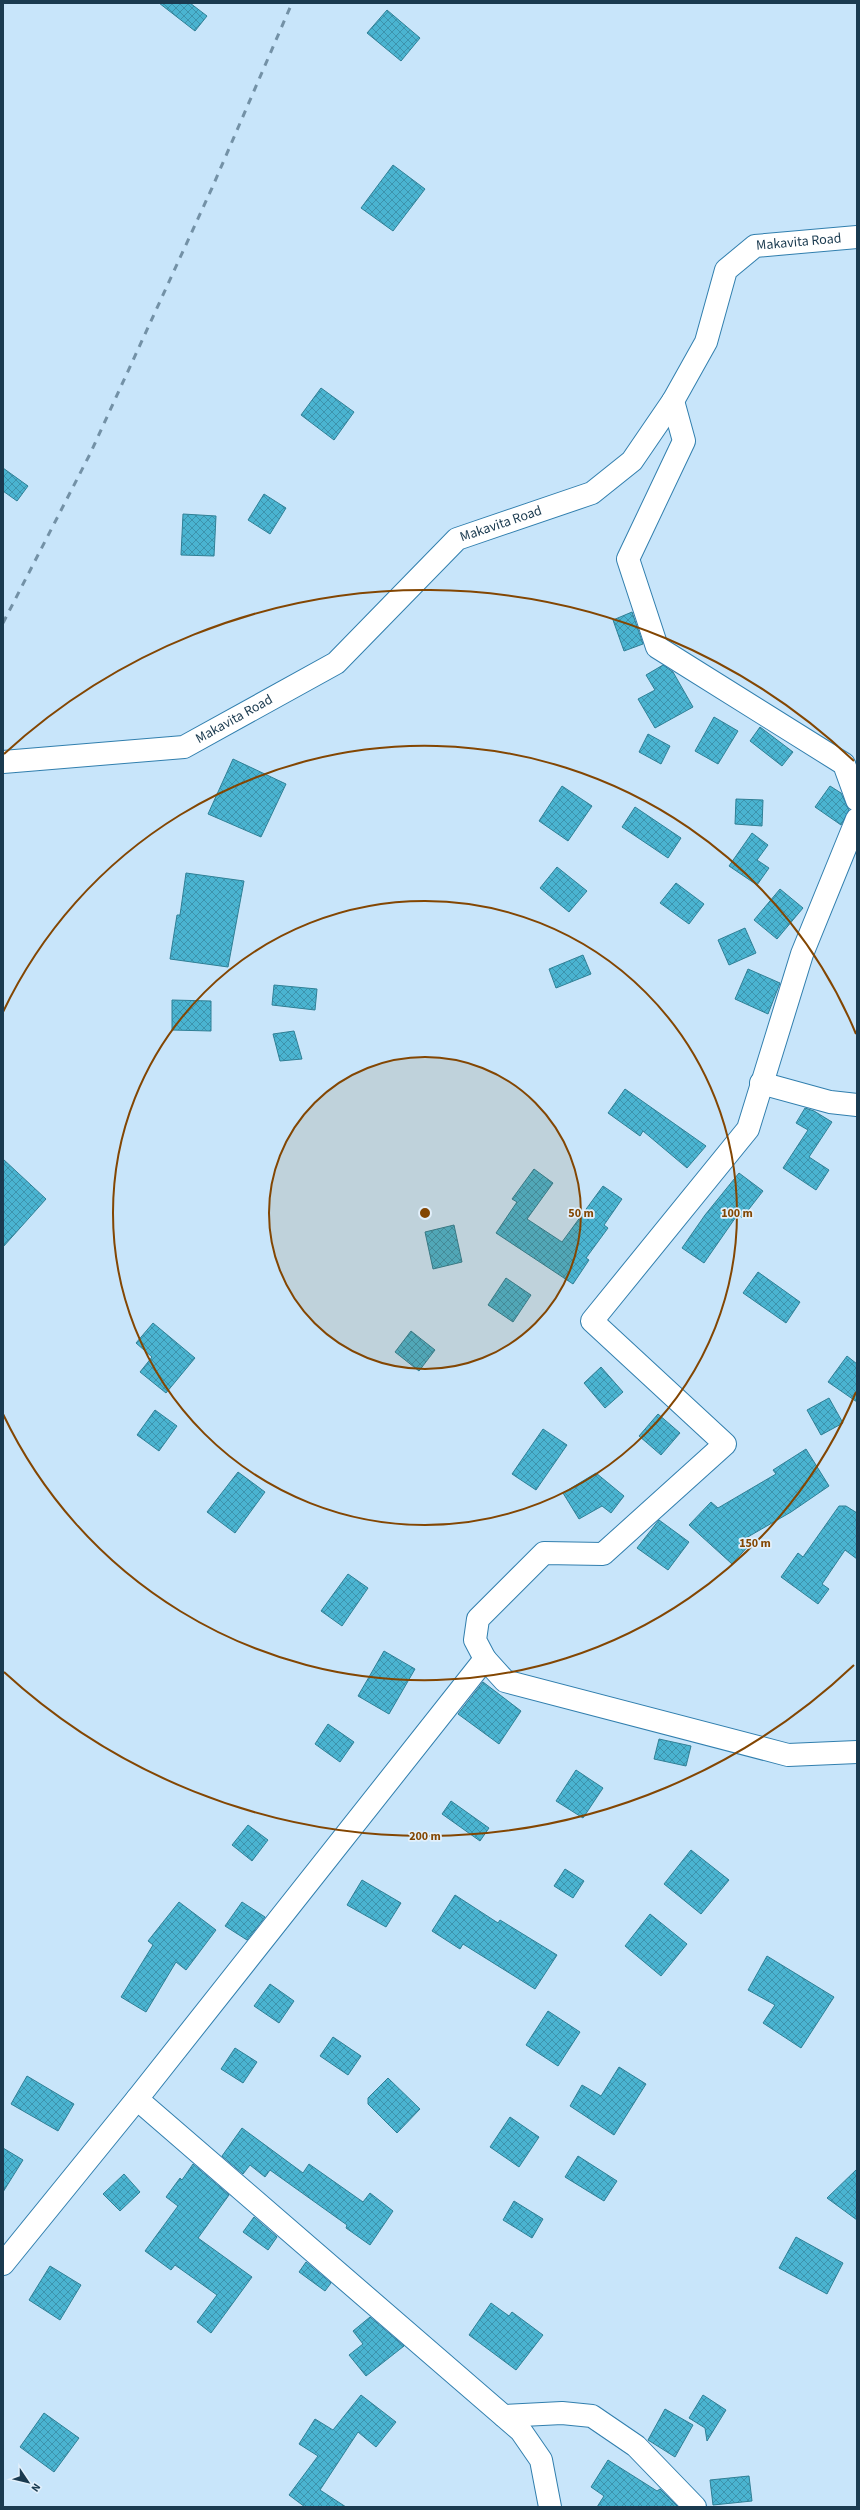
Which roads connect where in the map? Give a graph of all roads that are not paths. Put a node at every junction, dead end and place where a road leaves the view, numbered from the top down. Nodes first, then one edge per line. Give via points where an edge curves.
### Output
1 (857, 237) edge
2 (674, 401) junction
3 (3, 762) edge
4 (857, 800) edge
5 (857, 819) edge
6 (761, 1083) junction
7 (857, 1105) edge
8 (485, 1659) junction
9 (857, 1752) edge
10 (136, 2099) junction
11 (3, 2264) edge
12 (504, 2416) junction
13 (550, 2507) edge
14 (695, 2507) edge

1 - 2 street, Makavita Road via 755,246 726,270 706,342
2 - 3 street, Makavita Road via 632,462 592,493 457,539 336,663 184,747
2 - 4 street via 684,441 628,559 657,647 844,764
5 - 6 street via 802,954
6 - 7 street via 830,1102
6 - 8 street via 748,1129 592,1321 725,1444 603,1554 544,1553 478,1619 475,1640
8 - 9 street via 506,1681 788,1755
8 - 10 street
10 - 11 street
10 - 12 street
12 - 13 street via 521,2431 541,2460
12 - 14 street via 562,2413 592,2416 636,2446

